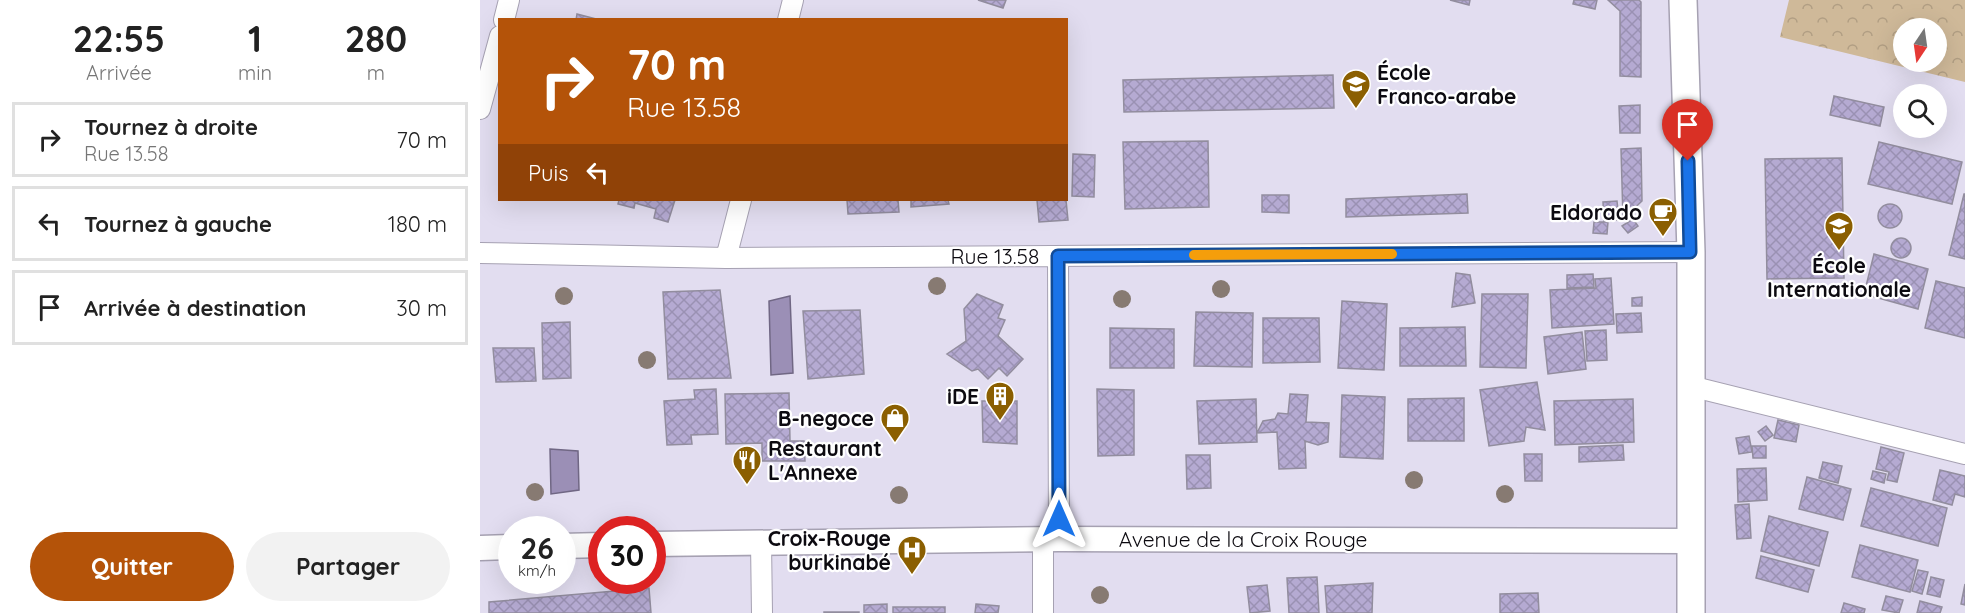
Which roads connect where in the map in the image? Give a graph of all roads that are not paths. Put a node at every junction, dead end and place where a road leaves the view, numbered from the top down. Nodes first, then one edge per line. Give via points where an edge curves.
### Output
1 (509, 0) edge
2 (793, 0) edge
3 (1683, 0) edge
4 (504, 18) edge
5 (788, 18) edge
6 (498, 43) edge
7 (480, 109) edge
8 (741, 201) edge
9 (1690, 252) junction
10 (480, 253) edge
11 (1058, 256) junction
12 (726, 258) junction
13 (1690, 386) junction
14 (1965, 454) edge
15 (1051, 539) junction
16 (1689, 541) junction
17 (761, 542) junction
18 (666, 544) edge
19 (498, 547) edge
20 (480, 548) edge
21 (762, 613) edge
22 (1043, 613) edge
23 (1690, 613) edge

1 - 4 street
2 - 5 street
3 - 9 main road
6 - 7 street
8 - 12 street
9 - 11 street, Rue 13.58
9 - 13 main road
10 - 12 street, Rue 13.58
11 - 12 street, Rue 13.58
11 - 15 street
13 - 14 street
13 - 16 main road
15 - 16 street, Avenue de la Croix Rouge
15 - 17 street, Avenue de la Croix Rouge
15 - 22 street
16 - 23 main road
17 - 18 street, Avenue de la Croix Rouge
17 - 21 street
19 - 20 street

